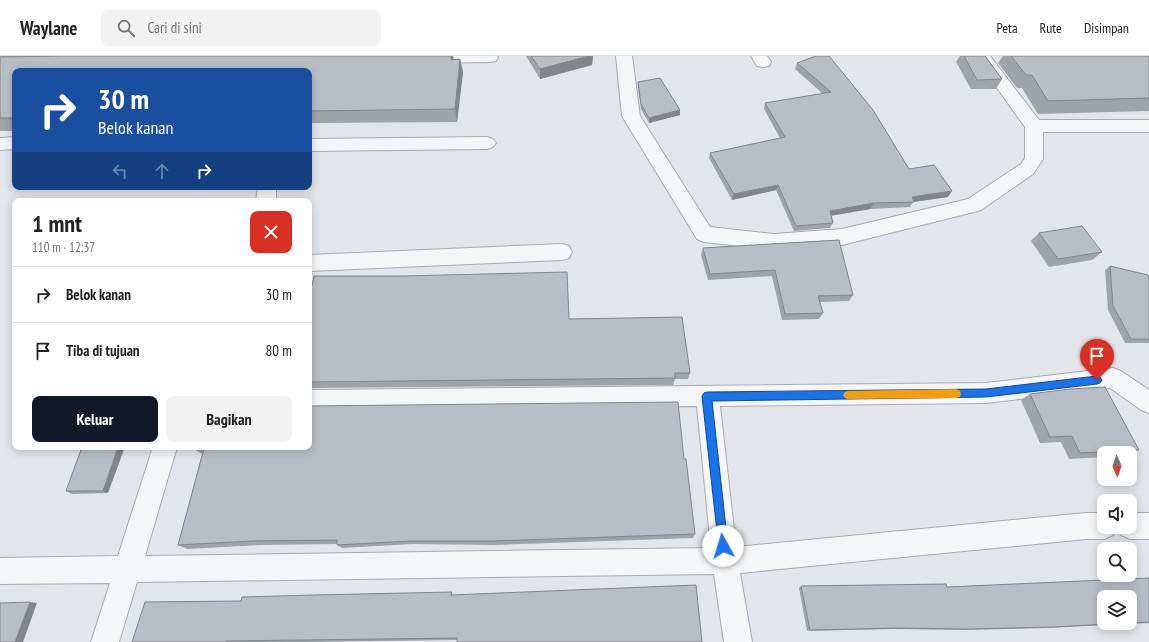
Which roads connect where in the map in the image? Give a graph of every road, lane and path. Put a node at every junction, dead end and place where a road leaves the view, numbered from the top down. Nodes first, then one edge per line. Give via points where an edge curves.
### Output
1 (624, 56) edge
2 (982, 56) edge
3 (1004, 56) edge
4 (490, 57) dead end
5 (405, 58) edge
6 (1034, 126) junction
7 (1149, 126) edge
8 (487, 143) dead end
9 (0, 144) edge
10 (12, 144) edge
11 (312, 145) edge
12 (562, 252) dead end
13 (312, 263) edge
14 (707, 396) junction
15 (312, 400) edge
16 (1149, 403) edge
17 (164, 450) edge
18 (1097, 526) edge
19 (1137, 526) edge
20 (1149, 526) edge
21 (725, 561) junction
22 (128, 569) junction
23 (0, 571) edge
24 (105, 642) edge
25 (738, 642) edge

1 - 6 street via 631,116 704,234 774,242 842,237 974,205 1027,169 1034,159
2 - 3 street
2 - 6 street
4 - 5 street
6 - 7 street
8 - 11 street
9 - 10 street
12 - 13 street
14 - 15 street
14 - 16 street via 986,393 1113,378
14 - 21 street
17 - 22 street
18 - 21 street
19 - 20 street
21 - 22 street
21 - 25 street
22 - 23 street
22 - 24 street

